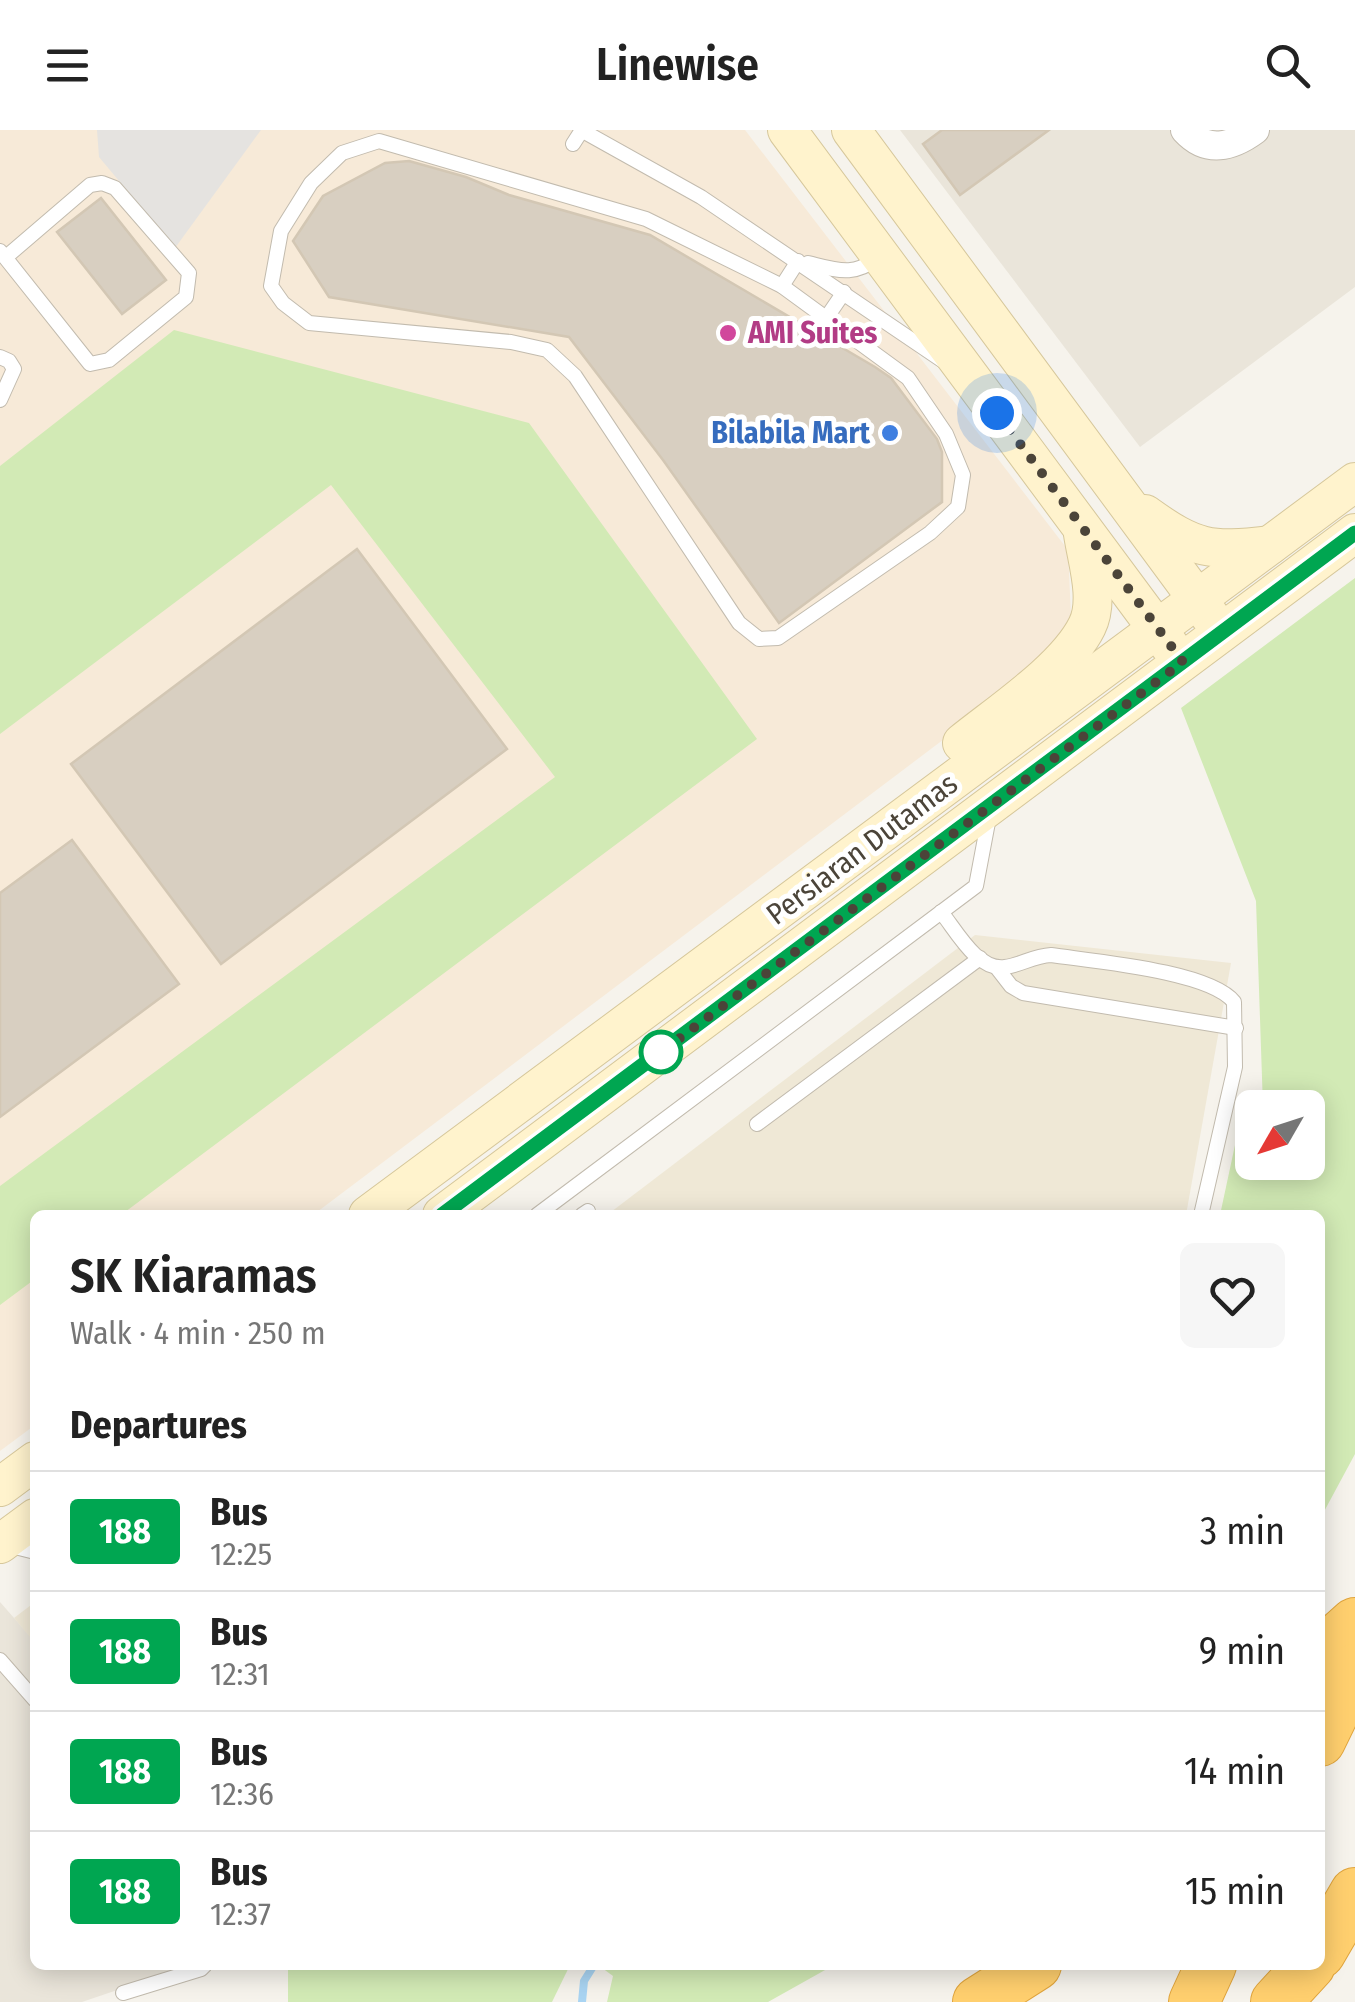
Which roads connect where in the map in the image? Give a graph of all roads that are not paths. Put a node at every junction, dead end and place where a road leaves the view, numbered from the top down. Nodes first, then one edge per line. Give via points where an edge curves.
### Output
1 (582, 130) edge
2 (787, 130) edge
3 (851, 130) edge
4 (1185, 130) edge
5 (1254, 130) edge
6 (573, 144) dead end
7 (3, 254) edge
8 (880, 256) junction
9 (798, 261) junction
10 (782, 286) junction
11 (844, 292) junction
12 (827, 317) junction
13 (0, 357) edge
14 (976, 385) junction
15 (0, 400) edge
16 (1355, 482) edge
17 (1123, 498) junction
18 (1082, 527) junction
19 (1355, 533) edge
20 (1272, 544) junction
21 (1198, 599) junction
22 (1157, 629) junction
23 (1222, 633) junction
24 (1183, 662) junction
25 (991, 806) junction
26 (853, 856) junction
27 (941, 912) junction
28 (980, 958) junction
29 (997, 968) junction
30 (1236, 1028) junction
31 (757, 1124) dead end
32 (375, 1210) edge
33 (449, 1210) edge
34 (544, 1210) edge
35 (1202, 1210) edge
36 (30, 1465) edge
37 (0, 1487) edge
38 (30, 1522) edge
39 (0, 1544) edge
40 (30, 1551) edge
41 (1355, 1622) edge
42 (1325, 1656) edge
43 (0, 1660) edge
44 (1355, 1669) edge
45 (30, 1694) edge
46 (1325, 1731) edge
47 (1355, 1892) edge
48 (1325, 1944) edge
49 (198, 1970) edge
50 (1028, 1970) edge
51 (1209, 1970) edge
52 (1305, 1970) edge
53 (123, 1993) dead end
54 (978, 2002) edge
55 (1194, 2002) edge
56 (1276, 2002) edge

1 - 6 lane
1 - 9 lane
2 - 8 street
3 - 17 street
4 - 5 street via 1211,146 1234,145
7 - 7 lane via 90,185 102,183 114,188 188,273 190,285 186,297 109,360 90,364
8 - 9 lane via 864,270 843,272
8 - 14 street
9 - 10 lane
9 - 11 lane
10 - 12 lane
10 - 12 lane via 646,219 379,142 342,153 312,183 282,231 271,286 310,323 547,350 575,376 739,623 759,639 778,638 958,507 963,475 946,434 908,378
11 - 12 lane
11 - 14 lane
13 - 15 lane via 14,369
14 - 18 street
16 - 20 street, Persiaran Dutamas
17 - 20 street via 1181,540 1222,551
17 - 21 street
18 - 22 street
18 - 26 street via 1092,587 1088,624 1035,685 937,763
19 - 23 street, Persiaran Dutamas
20 - 21 street, Persiaran Dutamas
21 - 22 street, Persiaran Dutamas
21 - 23 street
22 - 24 street
22 - 26 street, Persiaran Dutamas
23 - 24 street, Persiaran Dutamas
24 - 25 street, Persiaran Dutamas
25 - 27 lane via 976,886
25 - 33 street, Persiaran Dutamas
26 - 32 street, Persiaran Dutamas
27 - 28 lane
27 - 34 lane
28 - 29 lane
28 - 31 lane
29 - 30 lane via 1022,993
29 - 30 lane via 1050,955 1184,977 1228,995
30 - 35 lane via 1235,1067
36 - 37 street
38 - 39 street
39 - 40 lane
41 - 42 highway
43 - 45 lane
44 - 46 highway
47 - 48 highway
49 - 53 lane
50 - 54 highway
51 - 55 highway
52 - 56 highway

